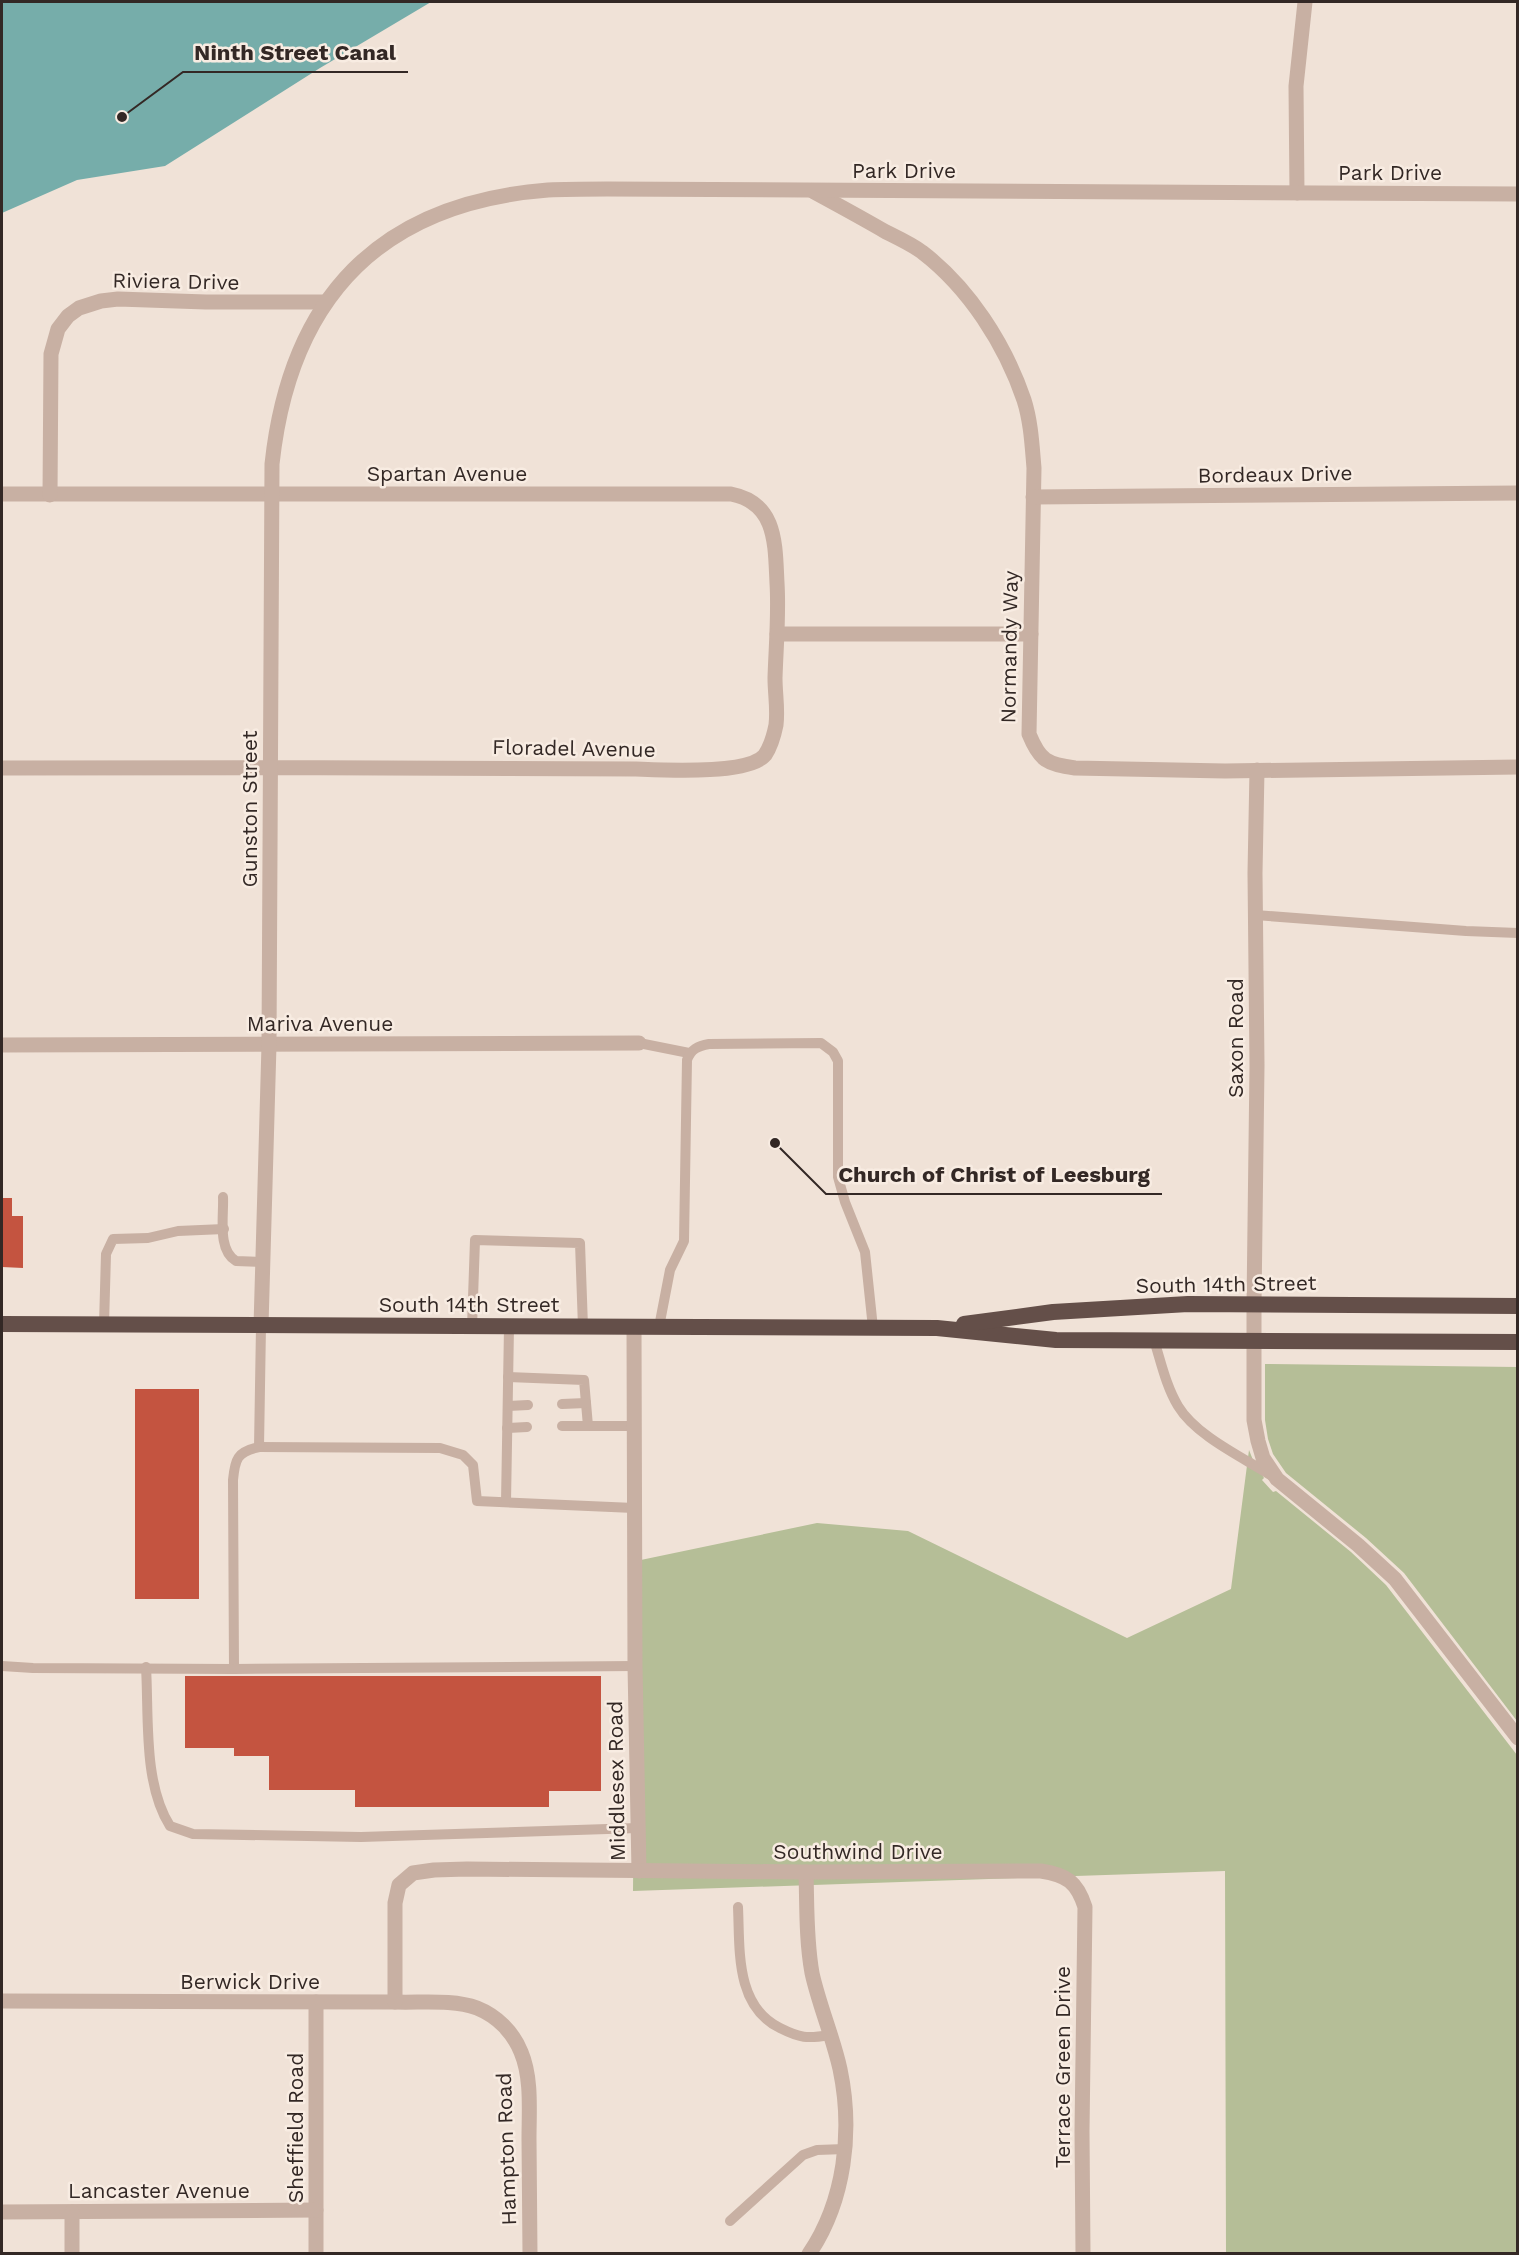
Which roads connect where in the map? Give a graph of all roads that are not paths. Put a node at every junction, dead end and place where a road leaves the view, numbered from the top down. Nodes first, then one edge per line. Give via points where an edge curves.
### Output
1 (1305, 2) edge
2 (811, 190) junction
3 (1297, 193) junction
4 (1518, 194) edge
5 (326, 302) junction
6 (1518, 493) edge
7 (2, 494) edge
8 (271, 494) junction
9 (50, 495) junction
10 (1034, 497) junction
11 (777, 634) junction
12 (1031, 634) junction
13 (1518, 767) edge
14 (2, 768) edge
15 (270, 768) junction
16 (1257, 770) junction
17 (1255, 915) junction
18 (1518, 933) edge
19 (639, 1043) joint
20 (2, 1045) edge
21 (269, 1045) junction
22 (689, 1053) junction
23 (223, 1197) dead end
24 (224, 1229) junction
25 (263, 1262) junction
26 (1254, 1305) junction
27 (1518, 1306) edge
28 (2, 1324) edge
29 (104, 1325) junction
30 (261, 1326) junction
31 (471, 1327) junction
32 (509, 1327) junction
33 (583, 1327) junction
34 (634, 1327) junction
35 (659, 1327) junction
36 (873, 1328) junction
37 (937, 1328) junction
38 (1154, 1340) junction
39 (1254, 1342) junction
40 (1518, 1342) edge
41 (508, 1377) junction
42 (586, 1403) junction
43 (562, 1404) dead end
44 (528, 1405) dead end
45 (507, 1406) junction
46 (562, 1426) dead end
47 (588, 1426) junction
48 (633, 1426) junction
49 (507, 1428) junction
50 (527, 1428) dead end
51 (259, 1448) junction
52 (1277, 1479) junction
53 (506, 1502) junction
54 (634, 1508) junction
55 (2, 1666) edge
56 (635, 1666) junction
57 (146, 1667) junction
58 (234, 1669) junction
59 (1518, 1738) edge
60 (638, 1828) junction
61 (639, 1871) junction
62 (806, 1872) junction
63 (1073, 1884) joint
64 (738, 1907) dead end
65 (2, 2001) edge
66 (316, 2002) junction
67 (394, 2002) junction
68 (495, 2018) joint
69 (829, 2035) junction
70 (845, 2149) junction
71 (316, 2210) junction
72 (2, 2212) edge
73 (72, 2212) junction
74 (730, 2221) dead end
75 (72, 2253) edge
76 (316, 2253) edge
77 (530, 2253) edge
78 (809, 2253) edge
79 (1083, 2253) edge

1 - 3 street via 1296,86
2 - 3 street, Park Drive
2 - 5 street, Park Drive via 548,190 478,202 387,240 344,278
2 - 10 street, Normandy Way via 920,250 945,272 994,335 1024,402 1033,446
3 - 4 street, Park Drive
5 - 8 street, Gunston Street via 304,340 282,402
5 - 9 street, Riviera Drive via 118,299 79,308 58,329 51,354
6 - 10 street, Bordeaux Drive
7 - 9 street, Spartan Avenue
8 - 9 street, Spartan Avenue
8 - 11 street, Spartan Avenue via 745,497 765,514 772,534
8 - 15 street, Gunston Street
10 - 12 street, Normandy Way
11 - 12 street
11 - 15 street, Floradel Avenue via 777,709 772,741 764,756 736,768
12 - 16 street, Normandy Way via 1029,734 1044,761 1075,768
13 - 16 street, Normandy Way
14 - 15 street, Floradel Avenue
15 - 21 street, Gunston Street
16 - 17 street, Saxon Road
17 - 18 lane
17 - 26 street, Saxon Road
19 - 21 street, Mariva Avenue
19 - 22 lane
20 - 21 street, Mariva Avenue
21 - 25 street, Gunston Street
22 - 35 lane via 684,1240 670,1270
22 - 36 lane via 709,1044 821,1043 833,1052 838,1061 838,1177 865,1252
23 - 24 lane
24 - 25 lane via 226,1252 231,1258
24 - 29 lane via 112,1239 105,1262
25 - 30 street, Gunston Street
26 - 27 highway, South 14th Street
26 - 37 highway, South 14th Street via 1188,1304 1053,1312
26 - 39 street, Saxon Road
28 - 29 highway, South 14th Street
29 - 30 highway, South 14th Street
30 - 31 highway, South 14th Street
30 - 51 lane
31 - 32 highway, South 14th Street
31 - 33 lane via 475,1240 580,1243
32 - 33 highway, South 14th Street
32 - 41 lane
33 - 34 highway, South 14th Street
34 - 35 highway, South 14th Street
34 - 48 street, Middlesex Road
35 - 36 highway, South 14th Street
36 - 37 highway, South 14th Street
37 - 38 highway, South 14th Street via 1056,1340
38 - 39 highway, South 14th Street
38 - 52 lane via 1179,1408 1202,1431
39 - 40 highway, South 14th Street
39 - 52 street, Saxon Road via 1257,1441
41 - 42 lane via 584,1380
41 - 45 lane
42 - 43 lane
42 - 47 lane
44 - 45 lane
45 - 49 lane
46 - 47 lane
47 - 48 lane
48 - 54 street, Middlesex Road
49 - 50 lane
49 - 53 lane
51 - 53 lane via 440,1448 464,1455 473,1465 477,1501
51 - 58 lane via 240,1455 234,1464
52 - 59 street, Saxon Road via 1395,1579
53 - 54 lane
54 - 56 street, Middlesex Road
55 - 57 lane
56 - 58 lane
56 - 60 street, Middlesex Road
57 - 58 lane
57 - 60 lane via 157,1800 170,1826 180,1831 361,1838
60 - 61 street, Middlesex Road
61 - 62 street, Southwind Drive
61 - 67 street, Middlesex Road via 468,1869 412,1873 399,1885 395,1903
62 - 63 street, Southwind Drive via 1041,1871
62 - 69 street via 808,1946
63 - 79 street, Terrace Green Drive via 1085,1907
64 - 69 lane via 740,1960 756,2009 771,2023 802,2037
65 - 66 street, Berwick Drive
66 - 67 street, Berwick Drive
66 - 71 street, Sheffield Road
67 - 68 street, Berwick Drive via 452,2003 475,2007
68 - 77 street, Hampton Road via 513,2034 527,2079
69 - 70 street via 844,2093
70 - 74 lane via 803,2155
70 - 78 street via 835,2199 823,2233
71 - 73 street, Lancaster Avenue
71 - 76 street, Sheffield Road
72 - 73 street, Lancaster Avenue
73 - 75 street

